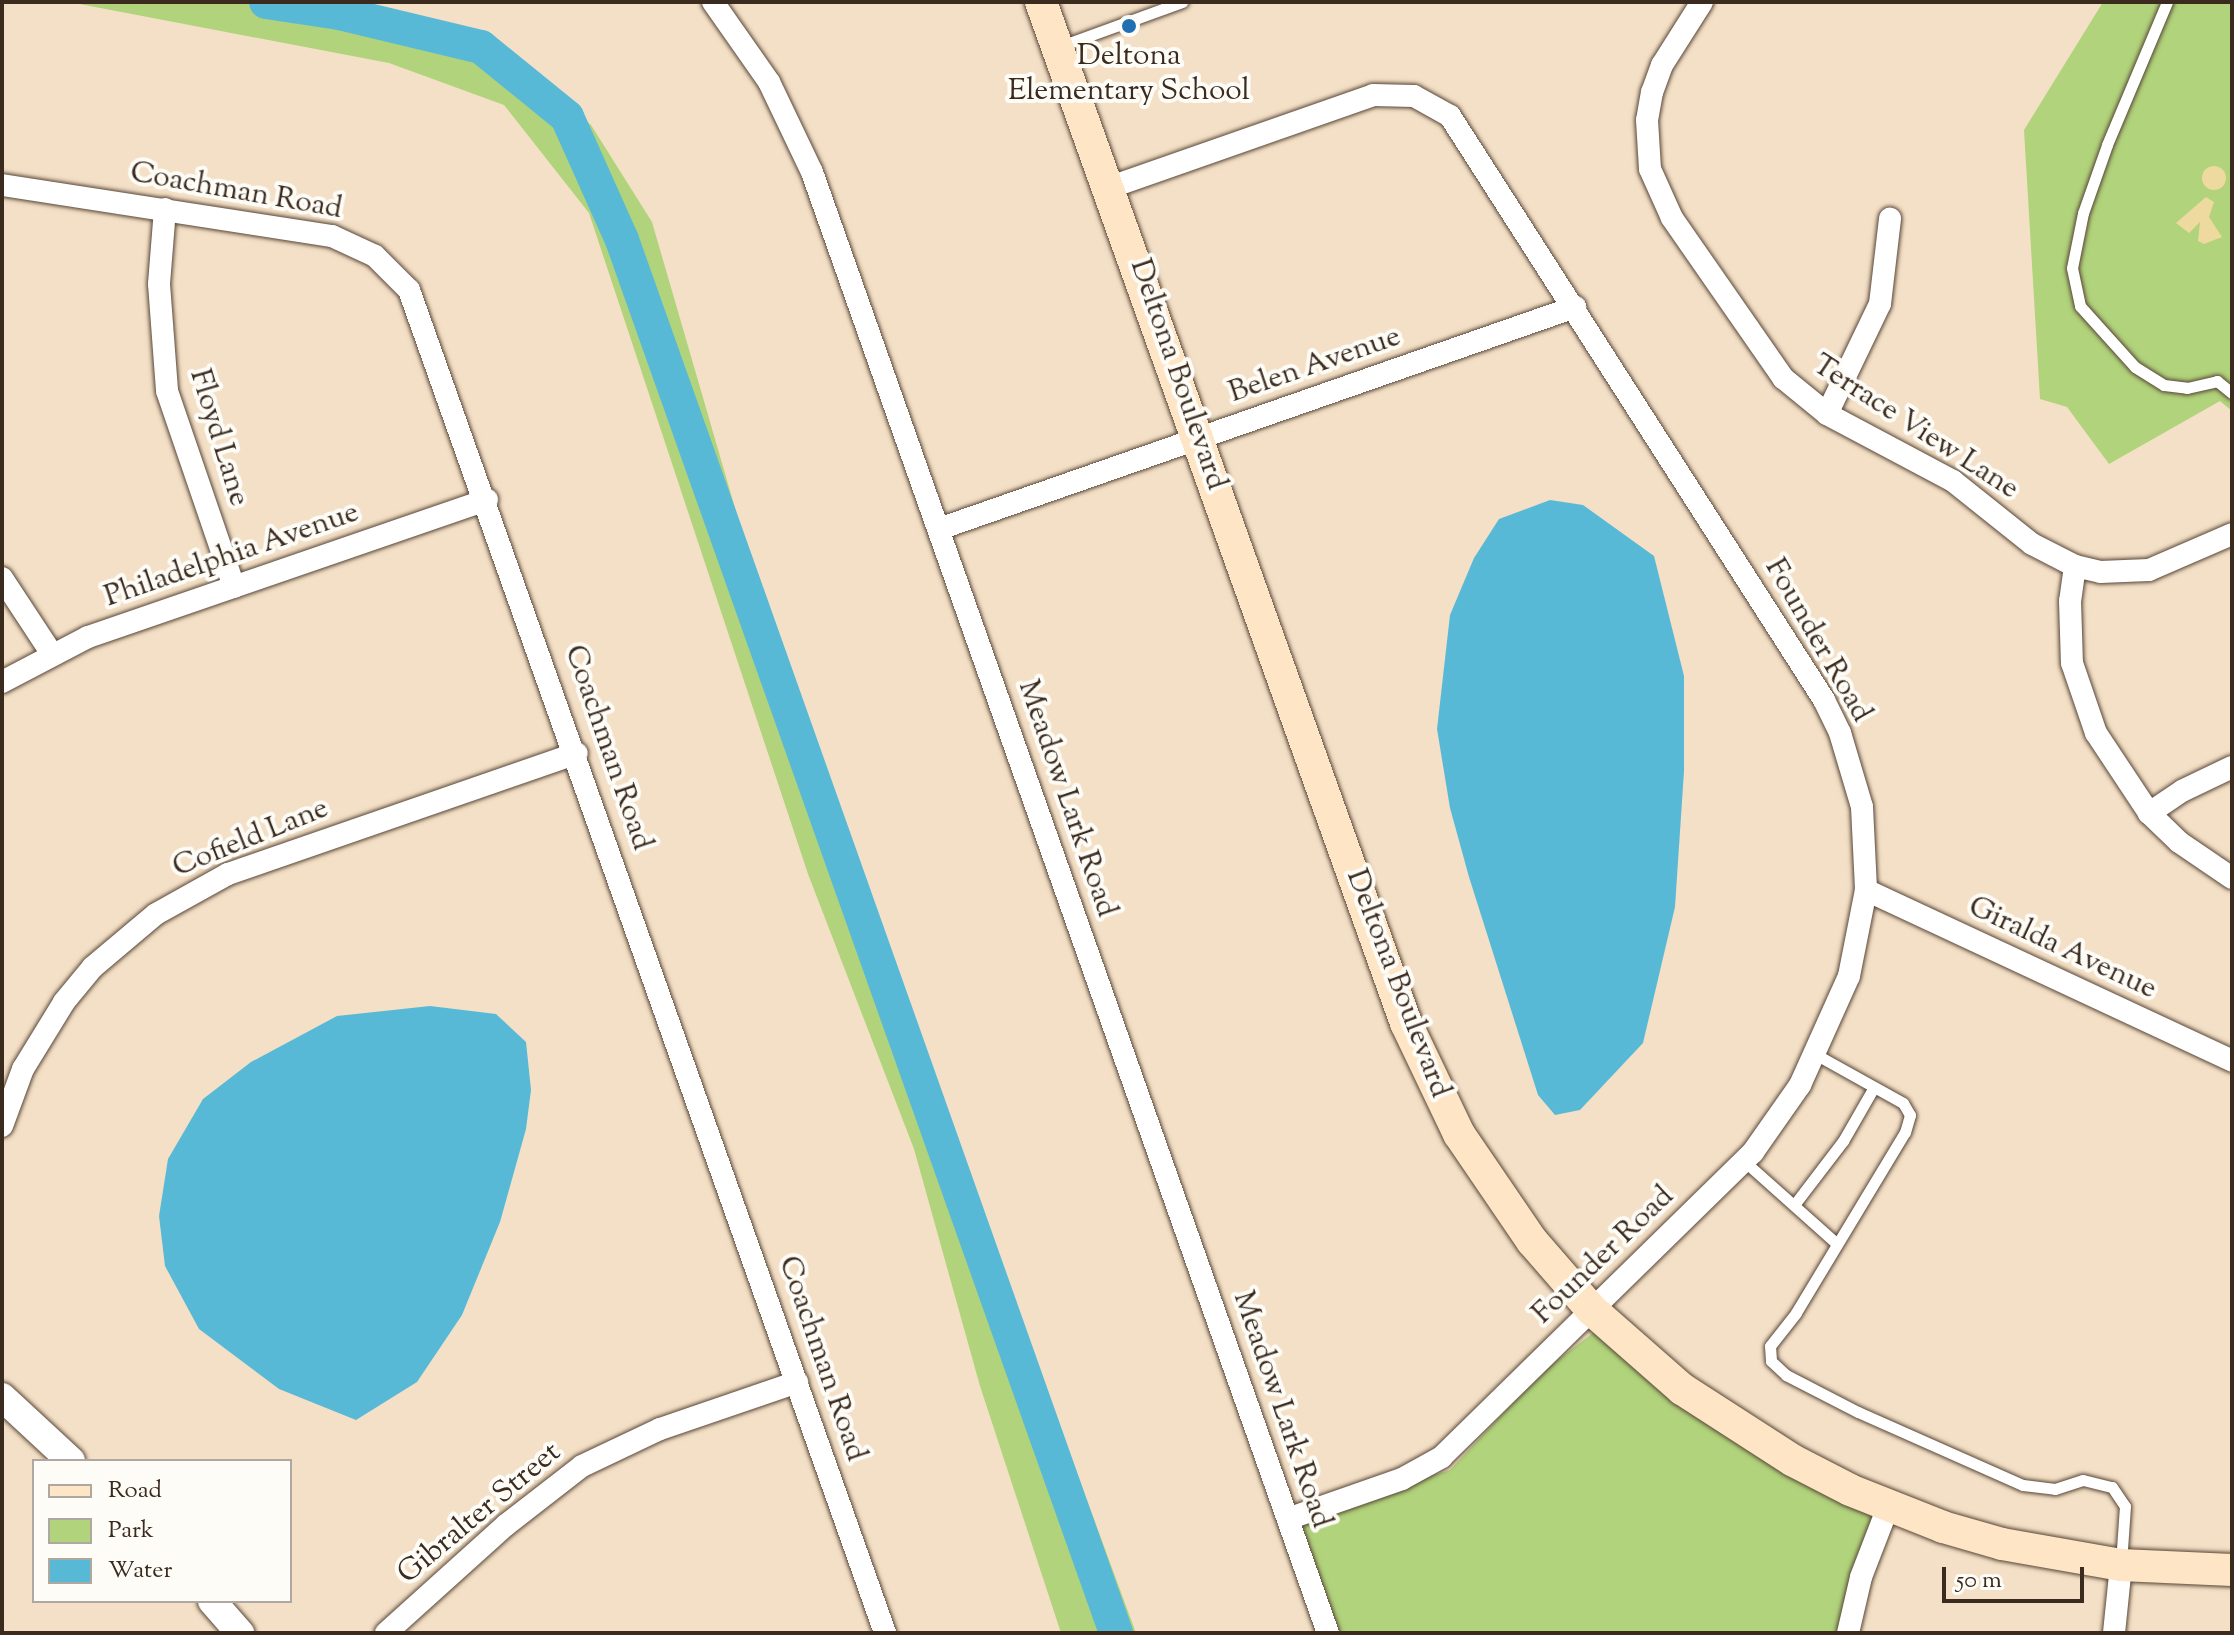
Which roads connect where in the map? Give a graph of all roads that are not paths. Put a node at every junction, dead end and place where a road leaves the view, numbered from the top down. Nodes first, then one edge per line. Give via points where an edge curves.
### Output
1 (713, 2) edge
2 (1041, 2) edge
3 (1182, 2) edge
4 (2167, 2) edge
5 (1694, 5) edge
6 (1061, 46) junction
7 (2, 185) edge
8 (1111, 187) junction
9 (165, 209) junction
10 (1890, 219) dead end
11 (1575, 307) junction
12 (2232, 393) edge
13 (1827, 414) junction
14 (1199, 438) junction
15 (487, 500) junction
16 (939, 529) junction
17 (2232, 534) edge
18 (2075, 566) junction
19 (2, 578) edge
20 (234, 587) junction
21 (52, 654) junction
22 (2, 682) edge
23 (577, 753) junction
24 (2232, 767) edge
25 (2149, 813) junction
26 (2232, 878) edge
27 (1866, 890) junction
28 (1815, 1054) junction
29 (2232, 1061) edge
30 (1874, 1087) junction
31 (2, 1126) edge
32 (1744, 1161) junction
33 (1794, 1205) junction
34 (1836, 1243) junction
35 (1592, 1310) junction
36 (797, 1382) junction
37 (2, 1397) edge
38 (69, 1459) edge
39 (1888, 1507) junction
40 (1288, 1519) junction
41 (2121, 1565) junction
42 (2232, 1570) edge
43 (214, 1603) edge
44 (240, 1633) edge
45 (386, 1633) edge
46 (885, 1633) edge
47 (1328, 1633) edge
48 (1848, 1633) edge
49 (2114, 1633) edge

1 - 16 street, Meadow Lark Road via 743,41 793,127
2 - 6 main road, Deltona Boulevard
3 - 6 lane
4 - 12 lane via 2107,145 2072,268 2080,306 2135,367 2164,385 2187,388 2217,381
5 - 13 street, Terrace View Lane via 1652,92 1647,120 1650,169 1672,218 1761,352
6 - 8 main road, Deltona Boulevard
7 - 9 street, Coachman Road
8 - 11 street, Founder Road via 1373,95 1414,96 1460,127
8 - 14 main road, Deltona Boulevard
9 - 15 street, Coachman Road via 332,236 365,250 394,272 421,311
9 - 20 street, Floyd Lane via 159,284 167,391
10 - 13 street via 1880,304
11 - 14 street, Belen Avenue
11 - 27 street, Founder Road via 1829,711 1862,807
13 - 18 street, Terrace View Lane via 1953,481 2032,544
14 - 16 street, Belen Avenue
14 - 35 main road, Deltona Boulevard via 1431,1079 1492,1187
15 - 20 street, Philadelphia Avenue
15 - 23 street, Coachman Road
16 - 40 street, Meadow Lark Road
17 - 18 street, Terrace View Lane via 2149,570 2100,572
18 - 25 street via 2072,663 2096,733
19 - 21 street
20 - 21 street, Philadelphia Avenue
21 - 22 street, Philadelphia Avenue
23 - 31 street, Cofield Lane via 228,874 156,914 120,941 64,1002 23,1069
23 - 36 street, Coachman Road
24 - 25 street
25 - 26 street via 2190,851
27 - 28 street, Founder Road via 1849,976
27 - 29 street, Giralda Avenue
28 - 30 lane
28 - 32 street, Founder Road via 1778,1120
30 - 33 lane via 1843,1141
30 - 34 lane via 1903,1103 1910,1115 1905,1132
32 - 33 lane
32 - 35 street, Founder Road
33 - 34 lane
34 - 41 lane via 1770,1346 1771,1361 1786,1375 1858,1412 2023,1485 2055,1489 2083,1480 2112,1487 2125,1506
35 - 39 main road, Deltona Boulevard via 1682,1389 1739,1428
35 - 40 street, Founder Road via 1442,1457 1402,1479
36 - 45 street, Gibralter Street via 660,1429 582,1466 506,1525
36 - 46 street, Coachman Road
37 - 38 street
39 - 41 main road, Deltona Boulevard via 2002,1544
39 - 48 street via 1861,1577
40 - 47 street, Meadow Lark Road
41 - 42 main road, Deltona Boulevard
41 - 49 street
43 - 44 street

